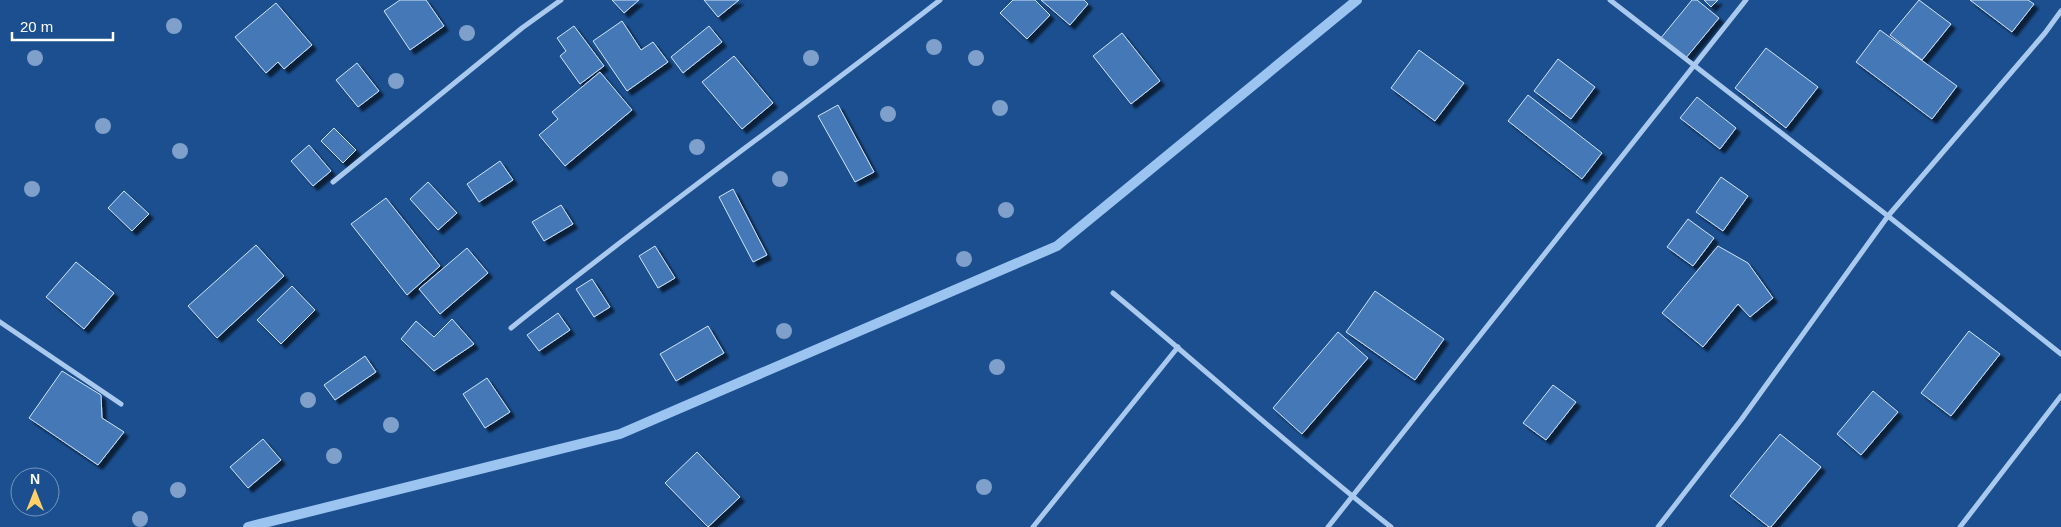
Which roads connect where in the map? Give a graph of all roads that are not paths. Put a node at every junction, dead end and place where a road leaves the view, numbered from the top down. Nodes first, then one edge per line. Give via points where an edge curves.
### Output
1 (561, 0) edge
2 (940, 0) edge
3 (1610, 0) edge
4 (1746, 0) edge
5 (2061, 11) edge
6 (1694, 66) junction
7 (333, 182) dead end
8 (1888, 216) junction
9 (1113, 293) dead end
10 (0, 322) edge
11 (511, 328) dead end
12 (1178, 347) junction
13 (2061, 354) edge
14 (2061, 396) edge
15 (120, 404) dead end
16 (1353, 497) junction
17 (1033, 527) edge
18 (1328, 527) edge
19 (1390, 527) edge
20 (1658, 527) edge
21 (1960, 527) edge

1 - 7 street
2 - 11 street via 584,269
3 - 6 street
4 - 6 street
5 - 8 street via 2046,33
6 - 8 street
6 - 16 street
8 - 13 street
8 - 20 street via 1742,420
9 - 12 street
10 - 15 street
12 - 16 street
12 - 17 street
14 - 21 street
16 - 18 street
16 - 19 street

